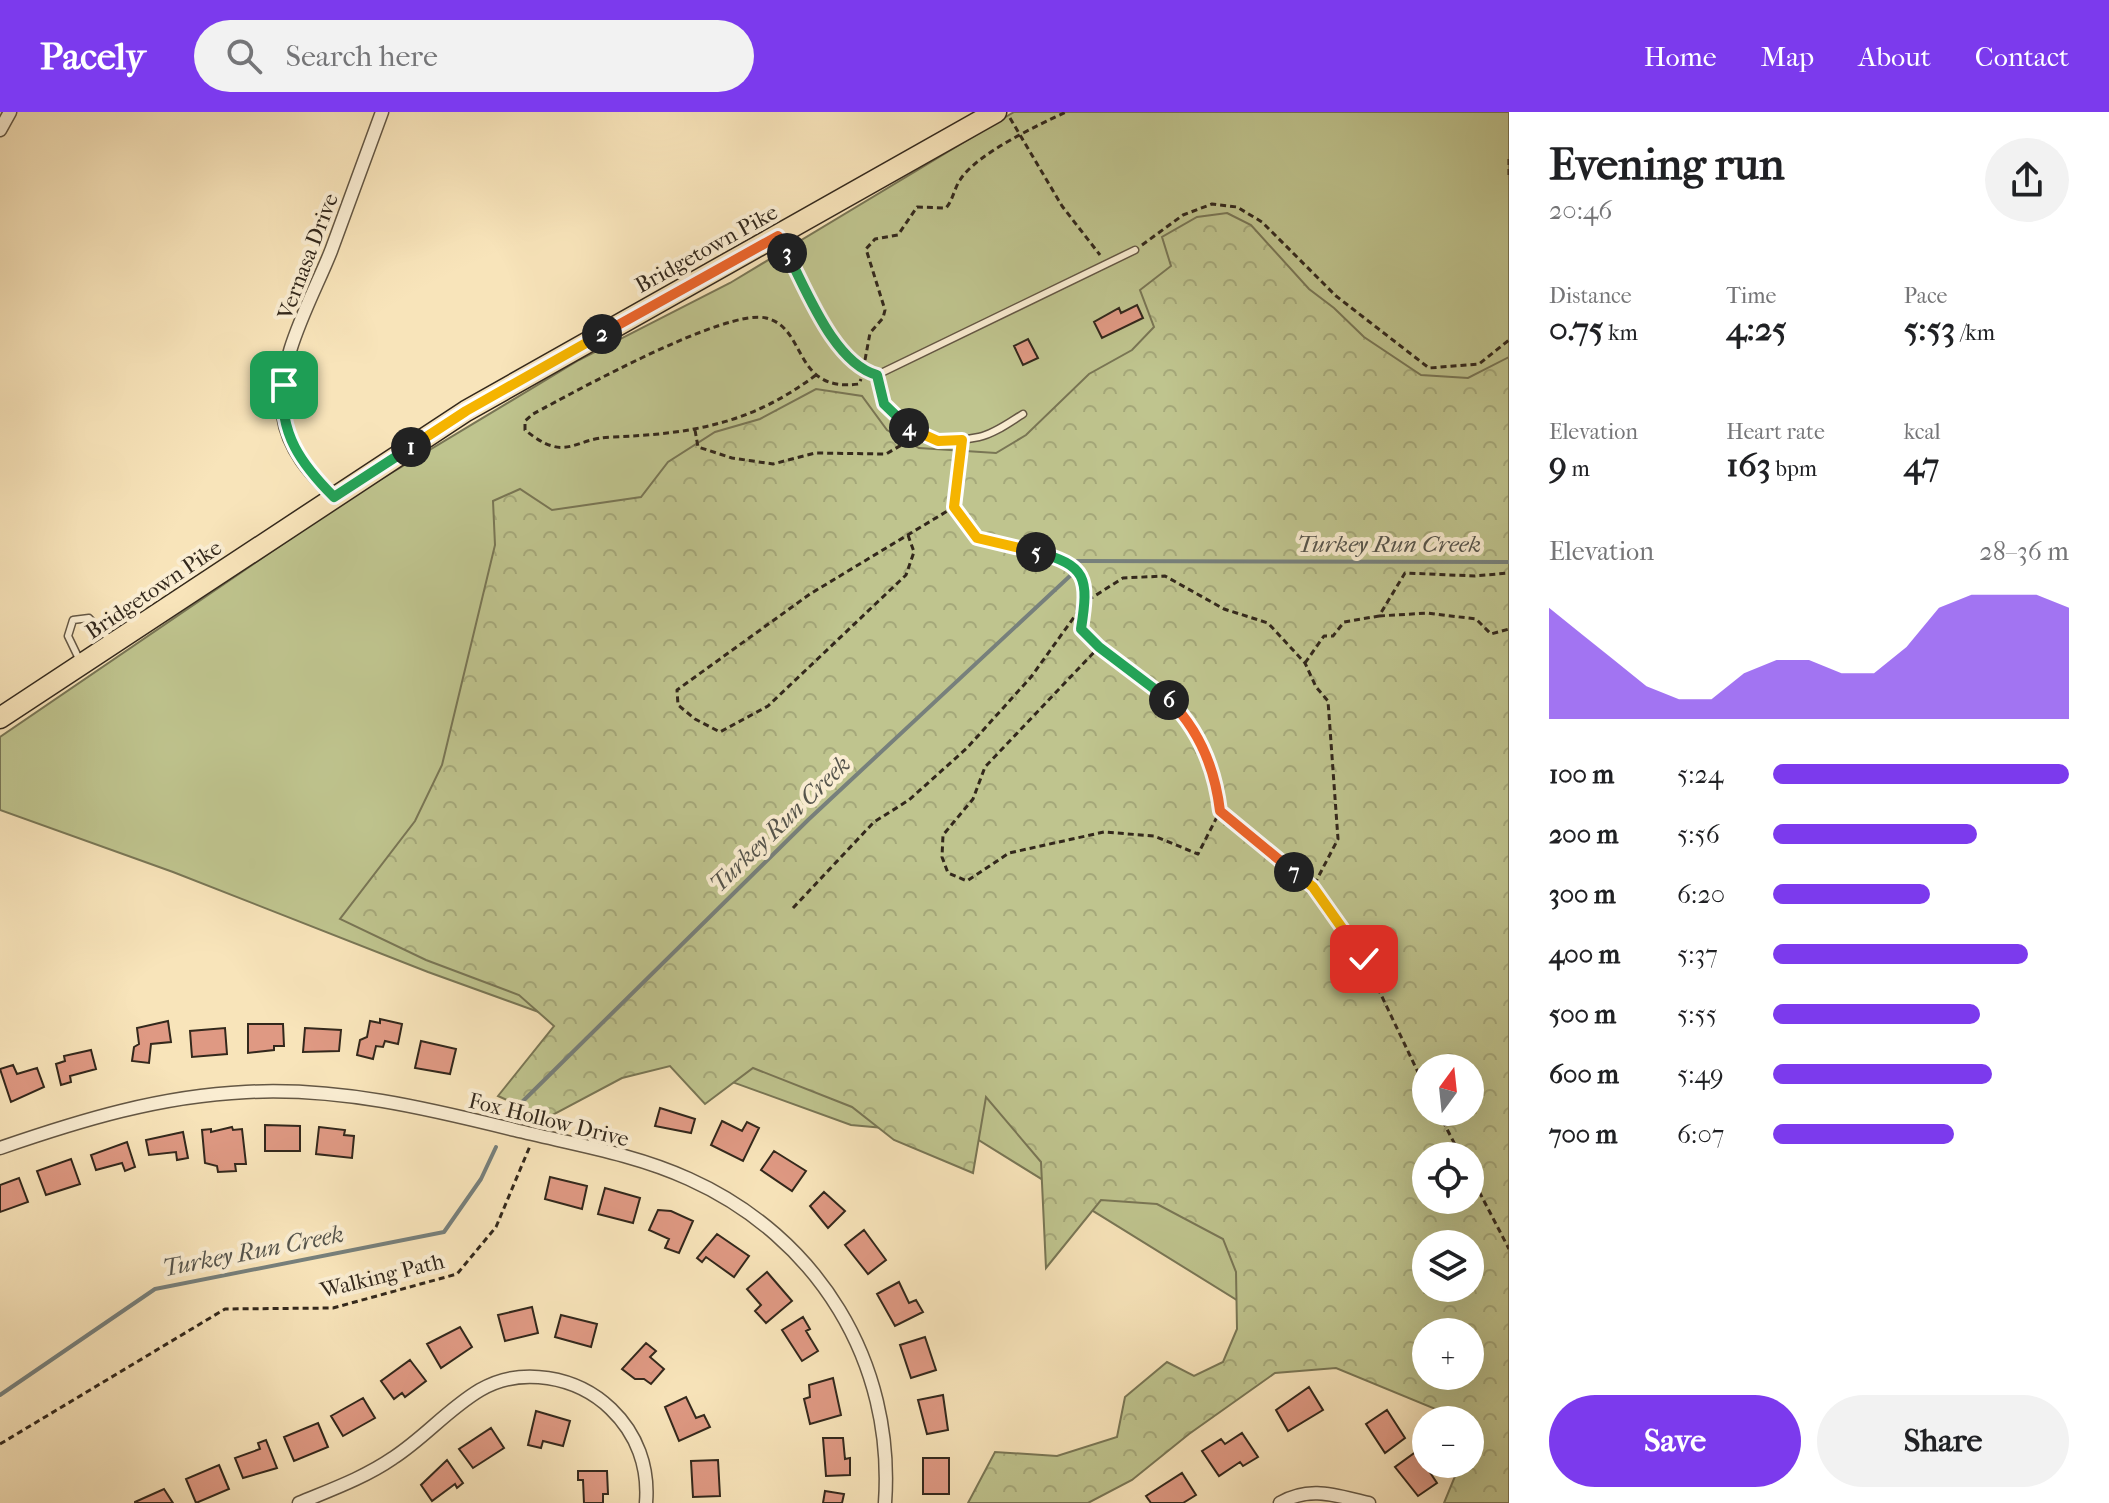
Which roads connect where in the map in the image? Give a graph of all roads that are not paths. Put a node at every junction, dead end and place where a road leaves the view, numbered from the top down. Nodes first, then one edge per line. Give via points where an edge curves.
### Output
1 (10, 112) edge
2 (382, 112) edge
3 (996, 112) edge
4 (0, 130) edge
5 (778, 236) junction
6 (1135, 250) road end
7 (877, 375) junction
8 (1023, 414) dead end
9 (334, 497) junction
10 (114, 645) junction
11 (83, 666) junction
12 (0, 718) edge
13 (0, 1148) edge
14 (299, 1503) edge
15 (646, 1503) edge
16 (885, 1503) edge
17 (1280, 1503) edge
18 (1369, 1503) edge

1 - 4 street
2 - 9 street, Vernasa Drive via 284,385 283,416 289,436 309,472
3 - 5 main road, Bridgetown Pike
5 - 7 lane via 846,358
5 - 9 main road, Bridgetown Pike via 466,411
6 - 7 lane
7 - 8 lane via 889,412 920,435 938,441 983,437
9 - 10 main road, Bridgetown Pike
10 - 11 main road, Bridgetown Pike
10 - 11 lane via 97,622 81,616 73,620 68,636
11 - 12 main road, Bridgetown Pike
13 - 16 street, Fox Hollow Drive via 128,1107 247,1092 342,1095 535,1135 689,1179 747,1210 799,1254 847,1320 873,1384 885,1450
14 - 15 street via 390,1460 480,1390 519,1378 546,1377 591,1393 624,1424 645,1471
17 - 18 street via 1304,1492

